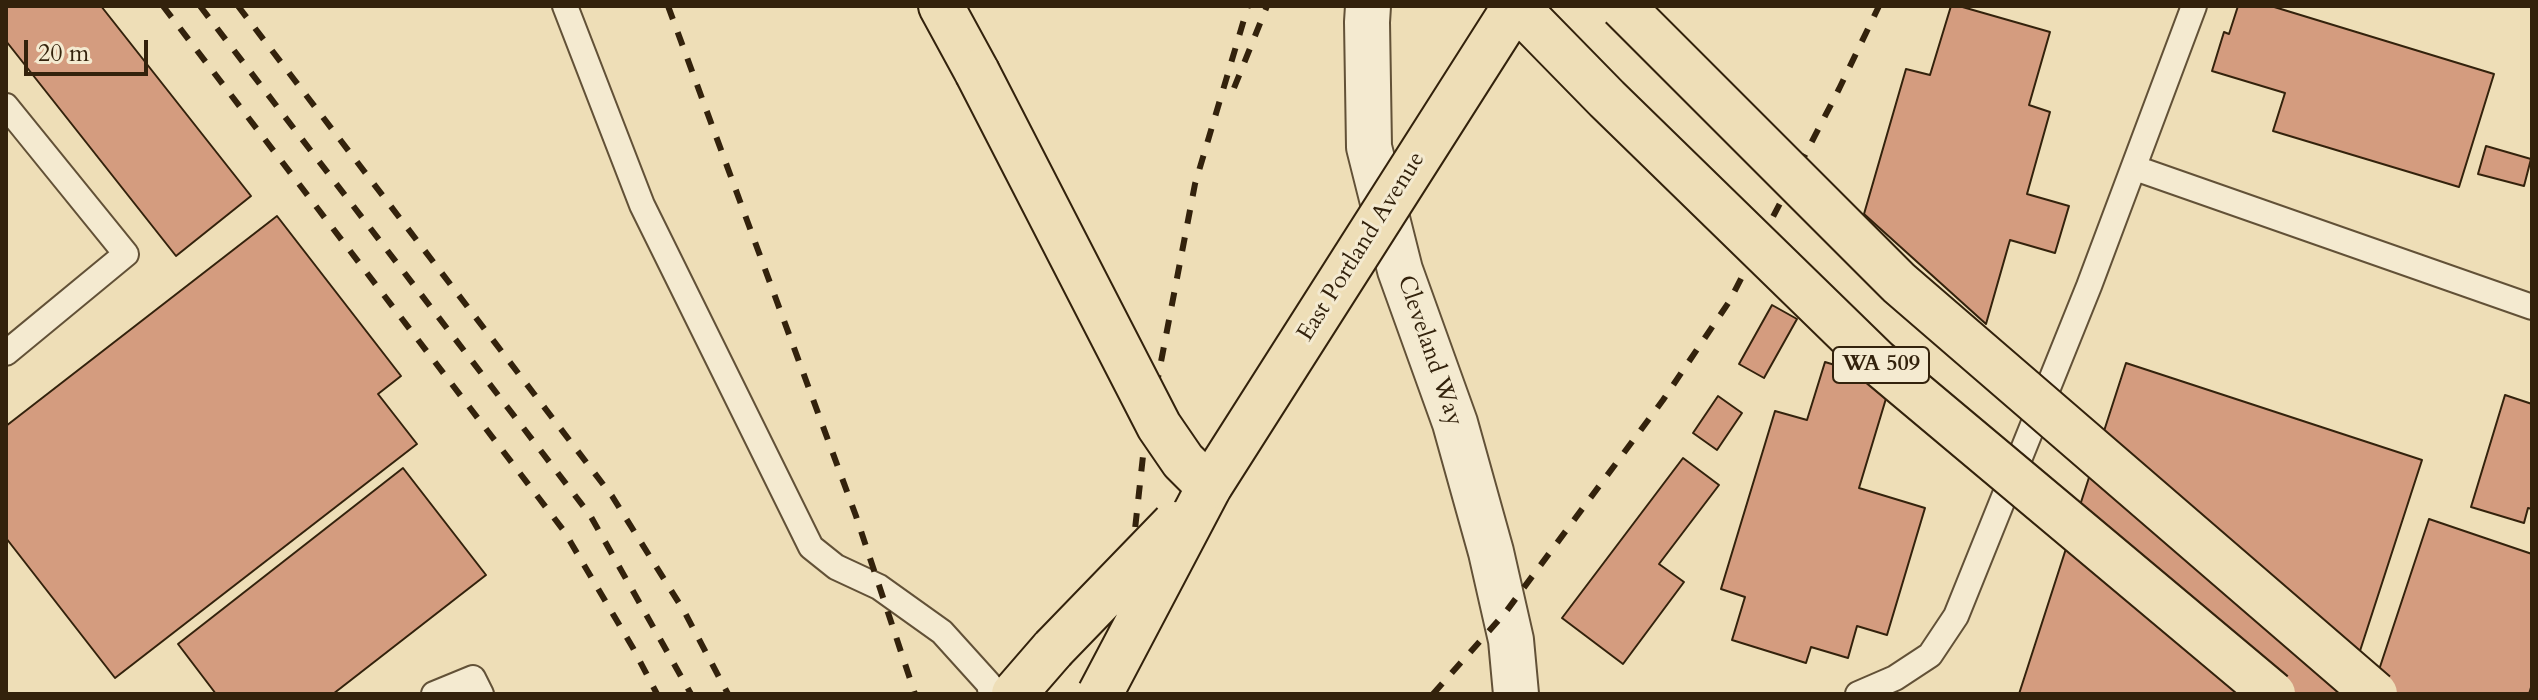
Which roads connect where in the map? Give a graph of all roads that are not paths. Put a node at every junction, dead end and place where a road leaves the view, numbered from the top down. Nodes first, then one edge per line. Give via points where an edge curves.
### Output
1 (565, 6) edge
2 (941, 6) edge
3 (1368, 6) edge
4 (1515, 6) edge
5 (1622, 6) edge
6 (2194, 6) edge
7 (6, 106) edge
8 (2135, 168) junction
9 (2532, 307) edge
10 (6, 353) edge
11 (1209, 487) junction
12 (434, 694) edge
13 (481, 694) edge
14 (991, 694) edge
15 (1014, 694) edge
16 (1100, 694) edge
17 (1516, 694) edge
18 (1858, 694) edge
19 (2273, 694) edge
20 (2375, 694) edge

1 - 14 lane via 642,205 811,547 942,632 989,684
2 - 11 main road, bridge via 1159,426
3 - 17 street, Cleveland Way via 1369,147 1400,270 1455,423 1491,552 1511,640
4 - 11 main road, East Portland Avenue, bridge
4 - 19 main road, WA 509, bridge via 1876,361
5 - 20 main road, WA 509, bridge via 1899,283
6 - 8 lane
7 - 10 lane via 126,254
8 - 9 lane
8 - 18 lane via 1956,616 1930,655
11 - 15 main road, East Portland Avenue, bridge
11 - 16 main road, East Portland Avenue, bridge
12 - 13 lane via 473,678

